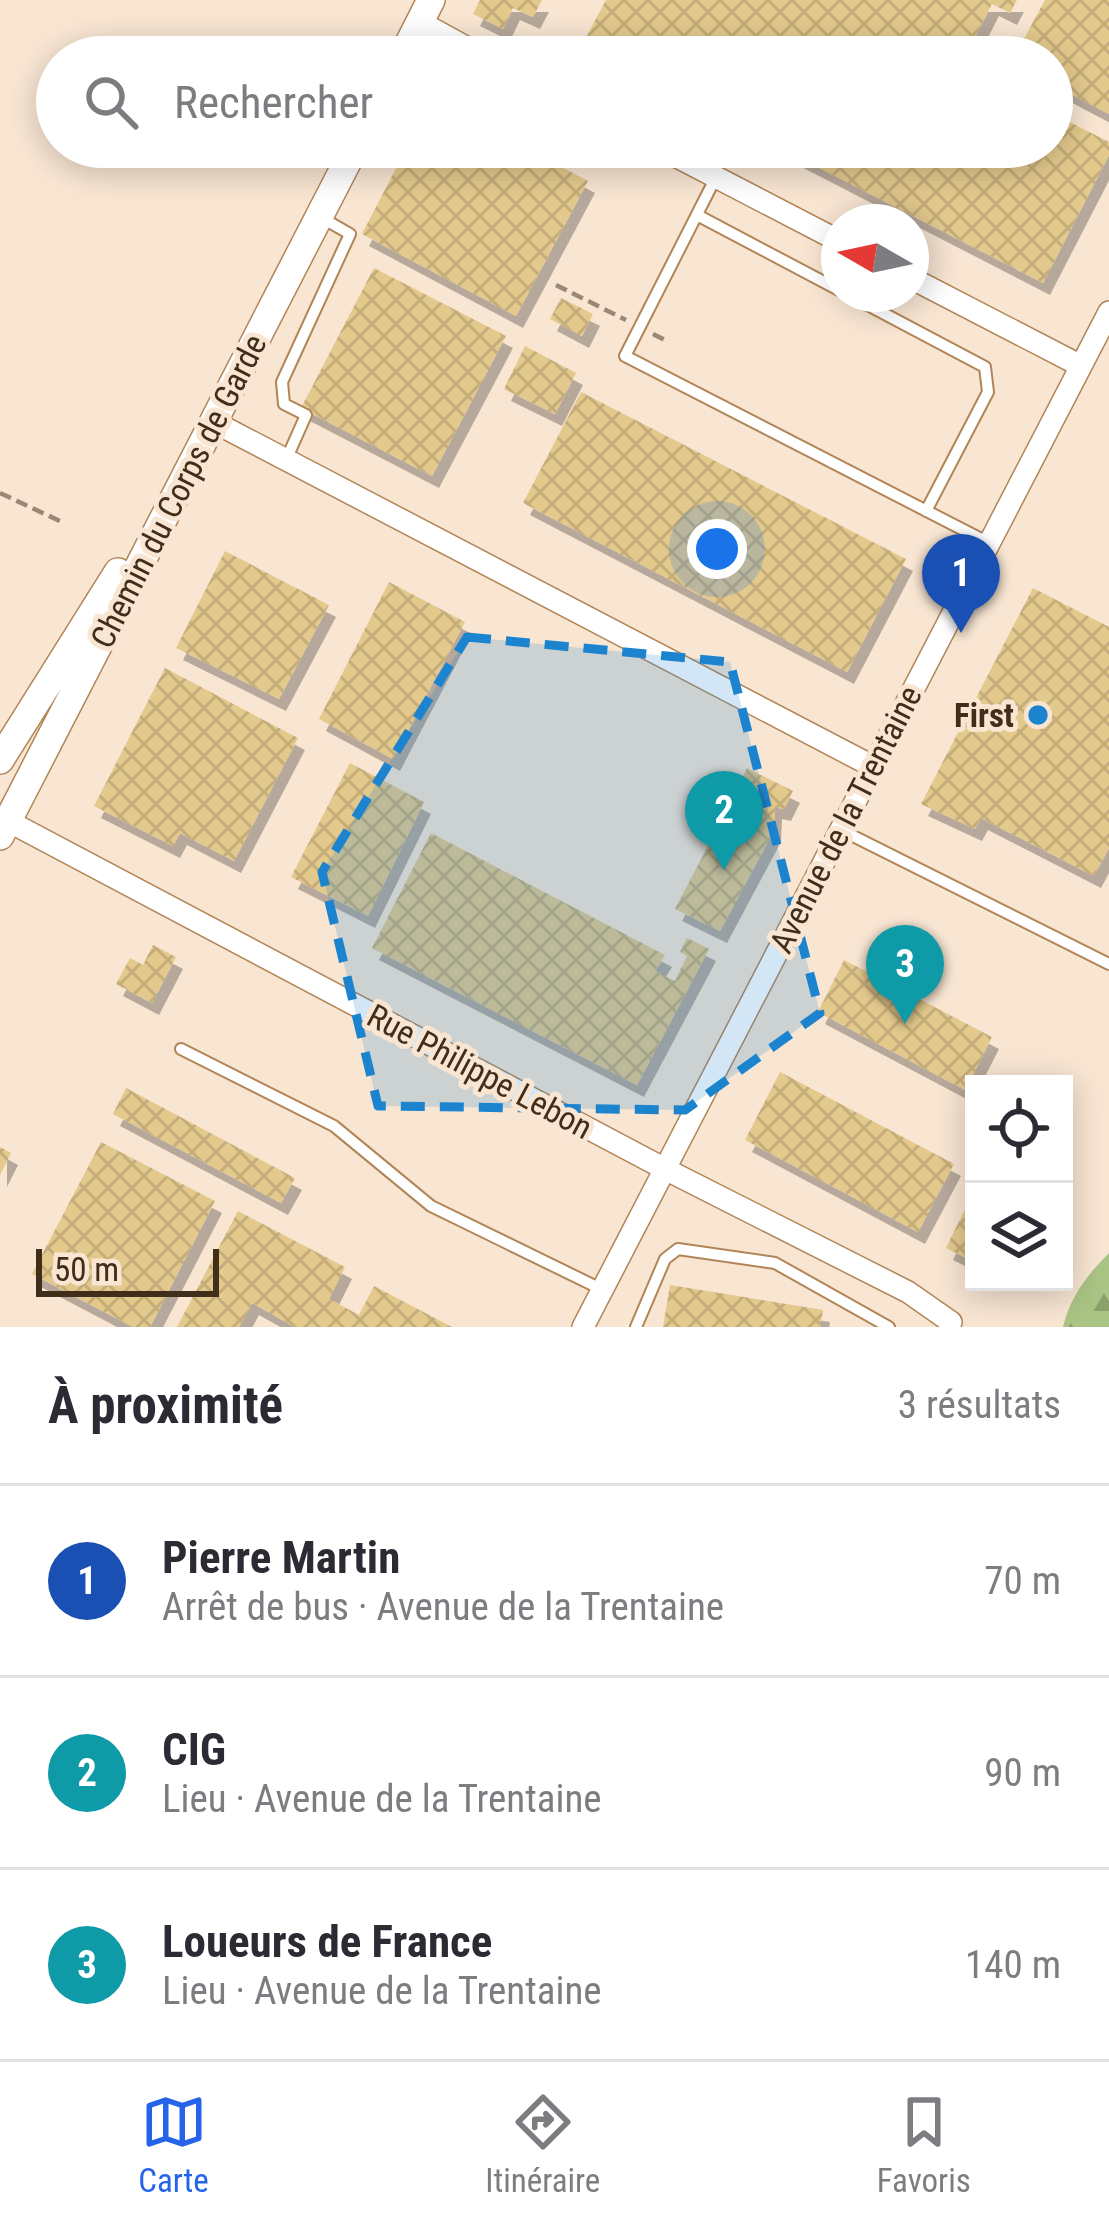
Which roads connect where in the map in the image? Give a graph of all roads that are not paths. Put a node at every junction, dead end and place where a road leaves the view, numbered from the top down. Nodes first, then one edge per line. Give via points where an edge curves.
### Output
1 (425, 11) edge
2 (457, 36) edge
3 (344, 168) edge
4 (699, 168) edge
5 (716, 177) junction
6 (697, 215) junction
7 (319, 216) junction
8 (821, 232) edge
9 (821, 280) edge
10 (929, 287) edge
11 (881, 312) edge
12 (1109, 312) edge
13 (1081, 366) junction
14 (212, 422) junction
15 (286, 460) junction
16 (926, 511) junction
17 (989, 543) junction
18 (0, 760) edge
19 (872, 766) junction
20 (4, 828) edge
21 (838, 829) junction
22 (1109, 964) edge
23 (181, 1049) dead end
24 (665, 1169) junction
25 (603, 1290) junction
26 (950, 1324) edge
27 (583, 1327) edge
28 (636, 1327) edge
29 (889, 1327) edge

1 - 2 street
3 - 7 street, Chemin du Corps de Garde
4 - 5 street
5 - 6 lane
5 - 8 street
6 - 9 lane
6 - 16 lane via 625,356
7 - 14 street, Chemin du Corps de Garde
7 - 15 lane via 350,234 283,382 284,404 306,415
10 - 13 street
11 - 16 lane via 985,367 988,392
12 - 13 street, Avenue de la Trentaine
13 - 17 street, Avenue de la Trentaine
14 - 15 street
14 - 18 street
14 - 20 street, Chemin du Corps de Garde
15 - 19 street
16 - 17 lane
17 - 19 street, Avenue de la Trentaine
19 - 21 street, Avenue de la Trentaine
20 - 24 street, Rue Philippe Lebon
21 - 22 lane
21 - 24 street, Avenue de la Trentaine
23 - 25 lane via 334,1126 431,1206
24 - 25 street, Avenue de la Trentaine
24 - 26 street, Rue Philippe Lebon via 908,1292
25 - 27 street, Avenue de la Trentaine
28 - 29 lane via 665,1259 678,1249 775,1263

